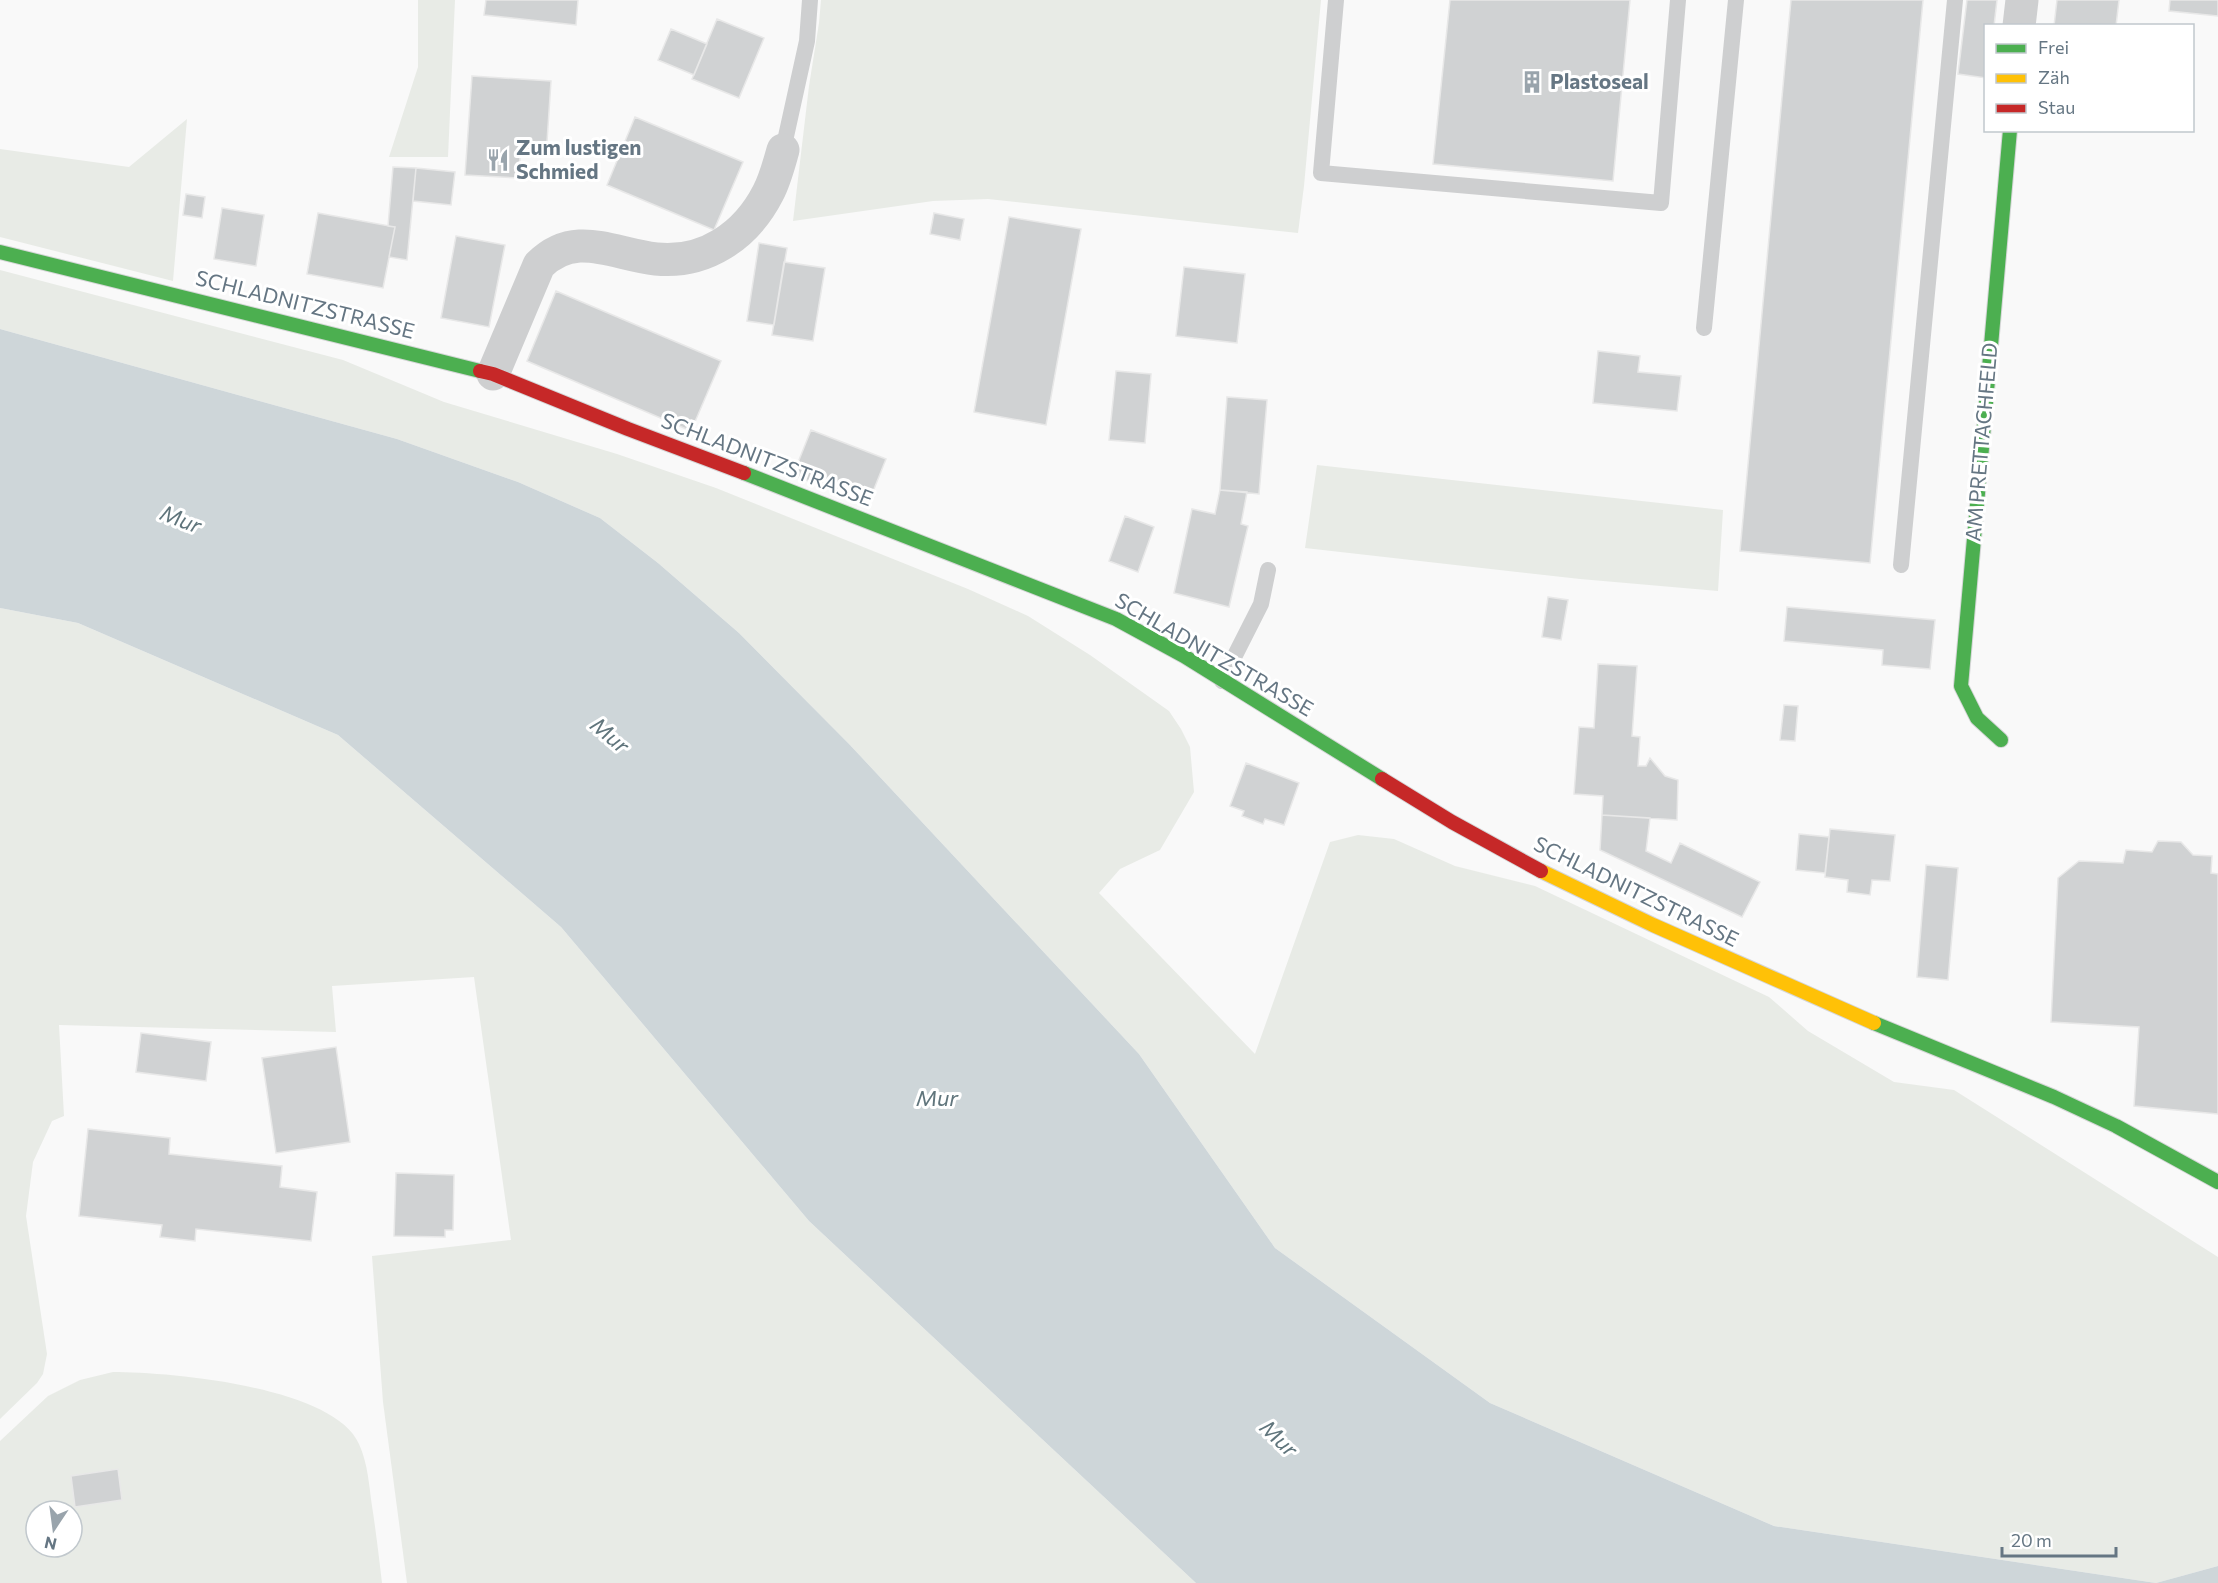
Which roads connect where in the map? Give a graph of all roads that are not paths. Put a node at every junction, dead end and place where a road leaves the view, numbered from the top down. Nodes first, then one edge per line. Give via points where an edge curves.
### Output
1 (810, 0) edge
2 (1336, 0) edge
3 (1678, 0) edge
4 (1736, 0) edge
5 (1955, 0) edge
6 (2022, 0) edge
7 (2019, 24) edge
8 (2010, 132) edge
9 (783, 150) joint
10 (0, 252) edge
11 (1704, 328) dead end
12 (493, 374) junction
13 (1901, 565) dead end
14 (1268, 570) dead end
15 (1222, 681) junction
16 (2001, 740) dead end
17 (2218, 1182) edge

1 - 9 lane via 807,41
2 - 3 lane via 1321,173 1660,203
4 - 11 lane
5 - 13 lane
6 - 7 street
8 - 16 street, AM PRETTACHFELD via 1961,686 1977,718
9 - 12 street via 762,205 743,229 715,249 681,260 587,246 571,246 548,255 538,265
10 - 12 street, SCHLADNITZSTRASSE
12 - 15 street, SCHLADNITZSTRASSE via 1116,619
14 - 15 lane via 1261,603
15 - 17 street, SCHLADNITZSTRASSE via 1452,822 1546,874 1832,1006 2054,1097

